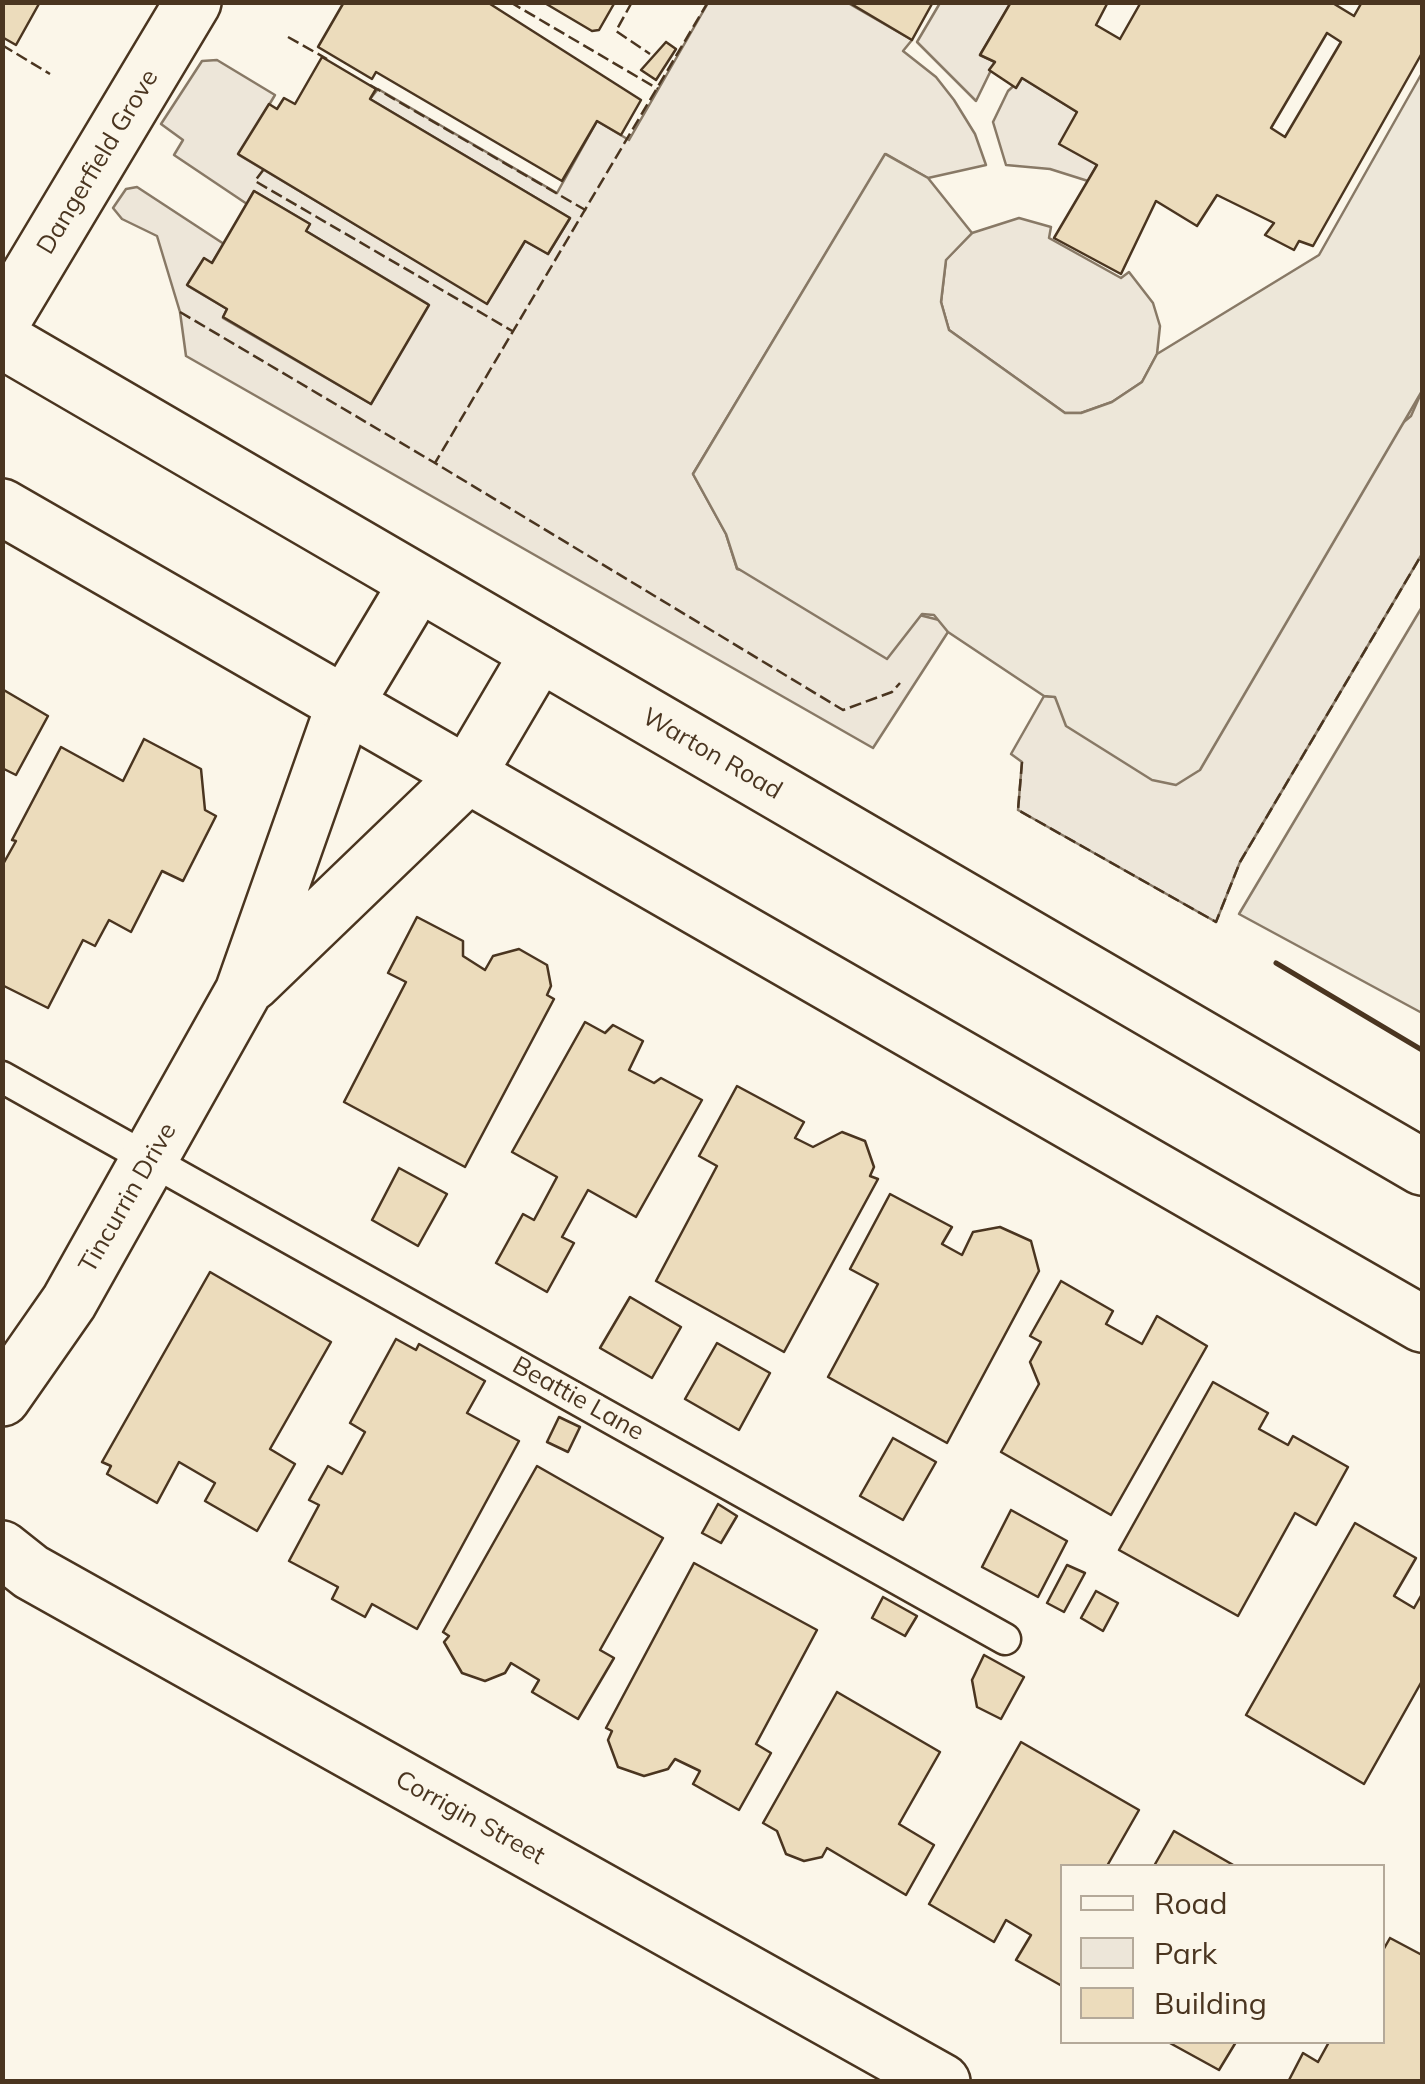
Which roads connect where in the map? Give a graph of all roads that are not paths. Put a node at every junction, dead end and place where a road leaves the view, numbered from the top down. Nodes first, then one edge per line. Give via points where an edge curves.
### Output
1 (193, 2) edge
2 (2, 321) edge
3 (2, 340) edge
4 (2, 508) edge
5 (417, 584) junction
6 (539, 653) junction
7 (344, 706) junction
8 (466, 776) junction
9 (243, 992) junction
10 (2, 1076) edge
11 (152, 1159) junction
12 (1422, 1167) edge
13 (1422, 1324) edge
14 (2, 1398) edge
15 (2, 1549) edge
16 (1005, 1639) dead end
17 (942, 2082) edge

1 - 2 main road, Dangerfield Grove
3 - 5 main road, Warton Road
4 - 7 main road
5 - 6 main road, Warton Road
5 - 7 main road, Tincurrin Drive
6 - 8 main road, Tincurrin Drive
6 - 12 main road, Warton Road
7 - 8 main road
7 - 9 main road, Tincurrin Drive
8 - 9 main road, Tincurrin Drive
8 - 13 main road
9 - 11 main road, Tincurrin Drive
10 - 11 lane, Beattie Lane
11 - 14 main road, Tincurrin Drive via 69,1302
11 - 16 lane, Beattie Lane
15 - 17 main road, Corrigin Street via 30,1572

